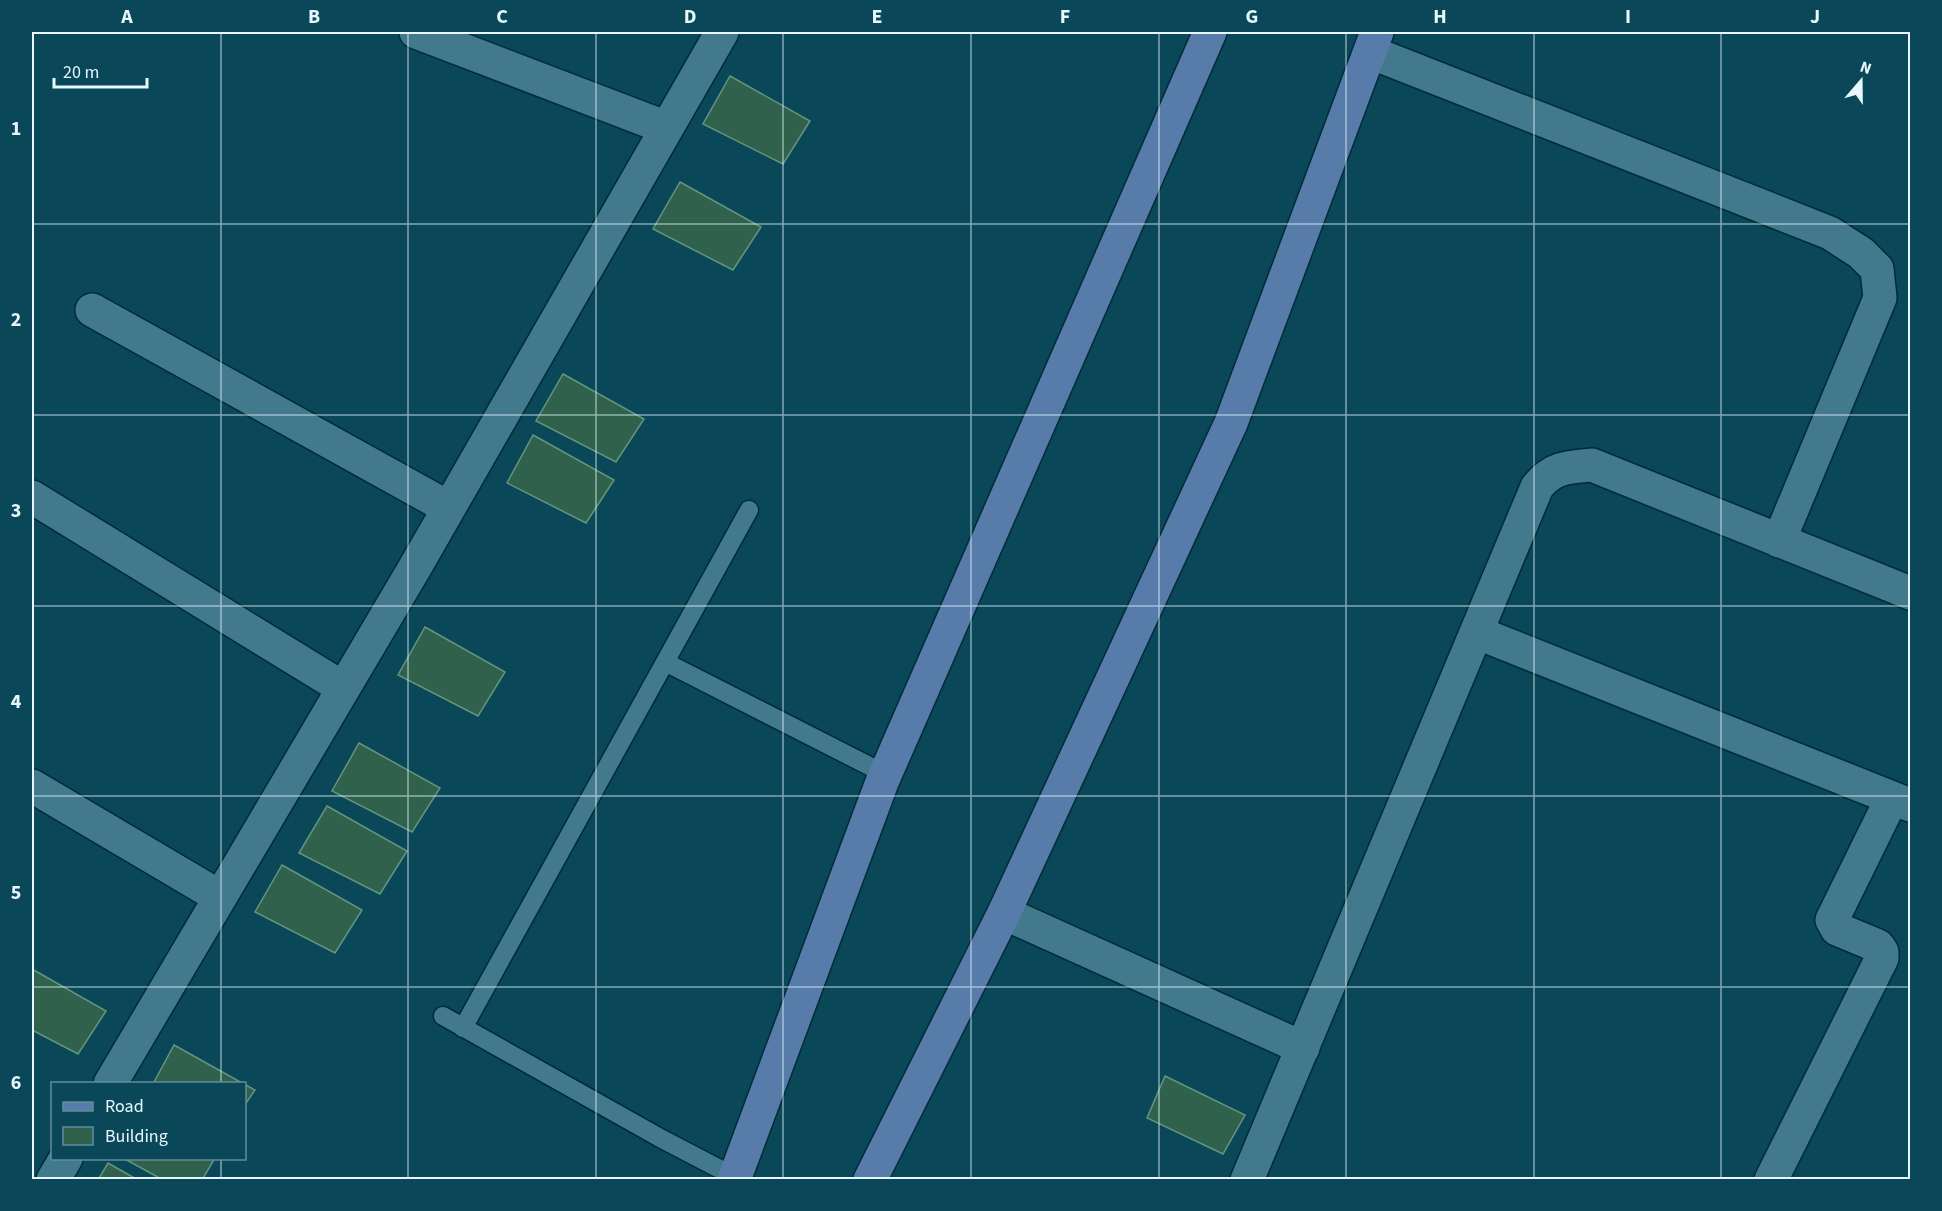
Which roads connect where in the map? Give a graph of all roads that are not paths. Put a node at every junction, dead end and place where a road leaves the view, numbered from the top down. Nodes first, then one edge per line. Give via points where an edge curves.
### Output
1 (416, 32) edge
2 (723, 32) edge
3 (1210, 32) edge
4 (1373, 42) edge
5 (667, 128) junction
6 (92, 310) dead end
7 (32, 497) edge
8 (449, 508) junction
9 (749, 510) dead end
10 (1779, 541) junction
11 (1911, 593) edge
12 (1478, 633) junction
13 (665, 662) junction
14 (343, 688) junction
15 (885, 774) junction
16 (32, 786) edge
17 (1901, 801) edge
18 (220, 897) junction
19 (1004, 913) junction
20 (443, 1016) dead end
21 (463, 1028) junction
22 (1303, 1048) junction
23 (111, 1082) edge
24 (65, 1160) edge
25 (735, 1178) edge
26 (53, 1179) edge
27 (870, 1179) edge
28 (1247, 1179) edge
29 (1771, 1179) edge

1 - 5 street
2 - 5 street
3 - 15 main road
4 - 10 street via 1830,233 1862,253 1877,269 1880,298
4 - 19 main road via 1231,423
5 - 8 street
6 - 8 street
7 - 14 street
8 - 14 street
9 - 13 lane
10 - 11 street
10 - 12 street via 1592,465 1561,467 1547,474 1537,487
12 - 17 street
12 - 22 street
13 - 15 lane
13 - 21 lane
14 - 18 street
15 - 25 main road
16 - 18 street
17 - 29 street via 1832,920 1837,929 1878,946 1882,958
18 - 23 street
19 - 22 street
19 - 27 main road
20 - 21 lane
21 - 25 lane
22 - 28 street
24 - 26 street

